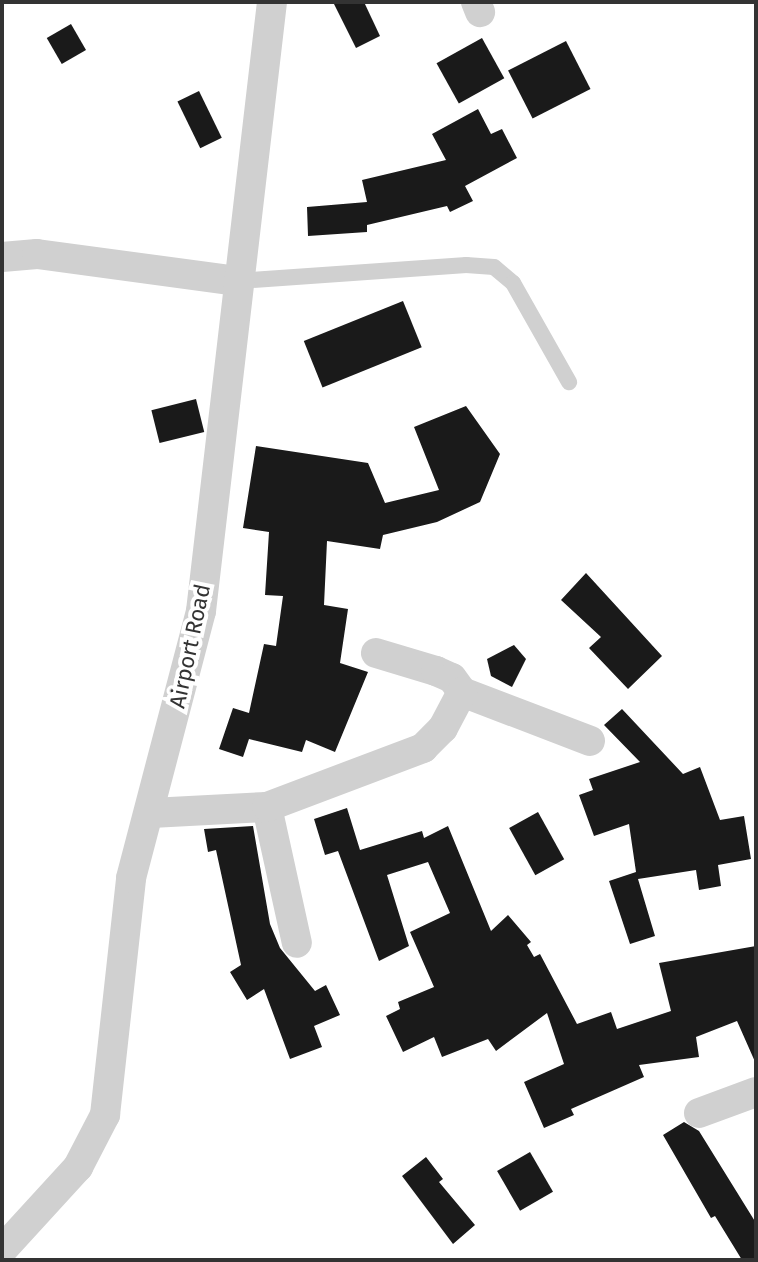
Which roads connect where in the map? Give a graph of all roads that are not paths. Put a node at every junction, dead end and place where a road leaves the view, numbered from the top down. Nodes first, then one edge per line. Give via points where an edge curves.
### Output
1 (272, 2) edge
2 (2, 257) edge
3 (238, 281) junction
4 (569, 382) dead end
5 (376, 653) dead end
6 (462, 692) junction
7 (590, 741) dead end
8 (267, 807) junction
9 (151, 813) junction
10 (297, 943) dead end
11 (756, 1092) edge
12 (699, 1113) dead end
13 (2, 1250) edge

1 - 3 street, Airport Road
2 - 3 street via 37,254
3 - 4 lane via 494,267 513,283
3 - 9 street, Airport Road via 201,611
5 - 6 street via 452,678
6 - 7 street
6 - 8 street via 443,728 423,748
8 - 9 street
8 - 10 street
9 - 13 street, Airport Road via 122,929 105,1115 78,1167
11 - 12 street

